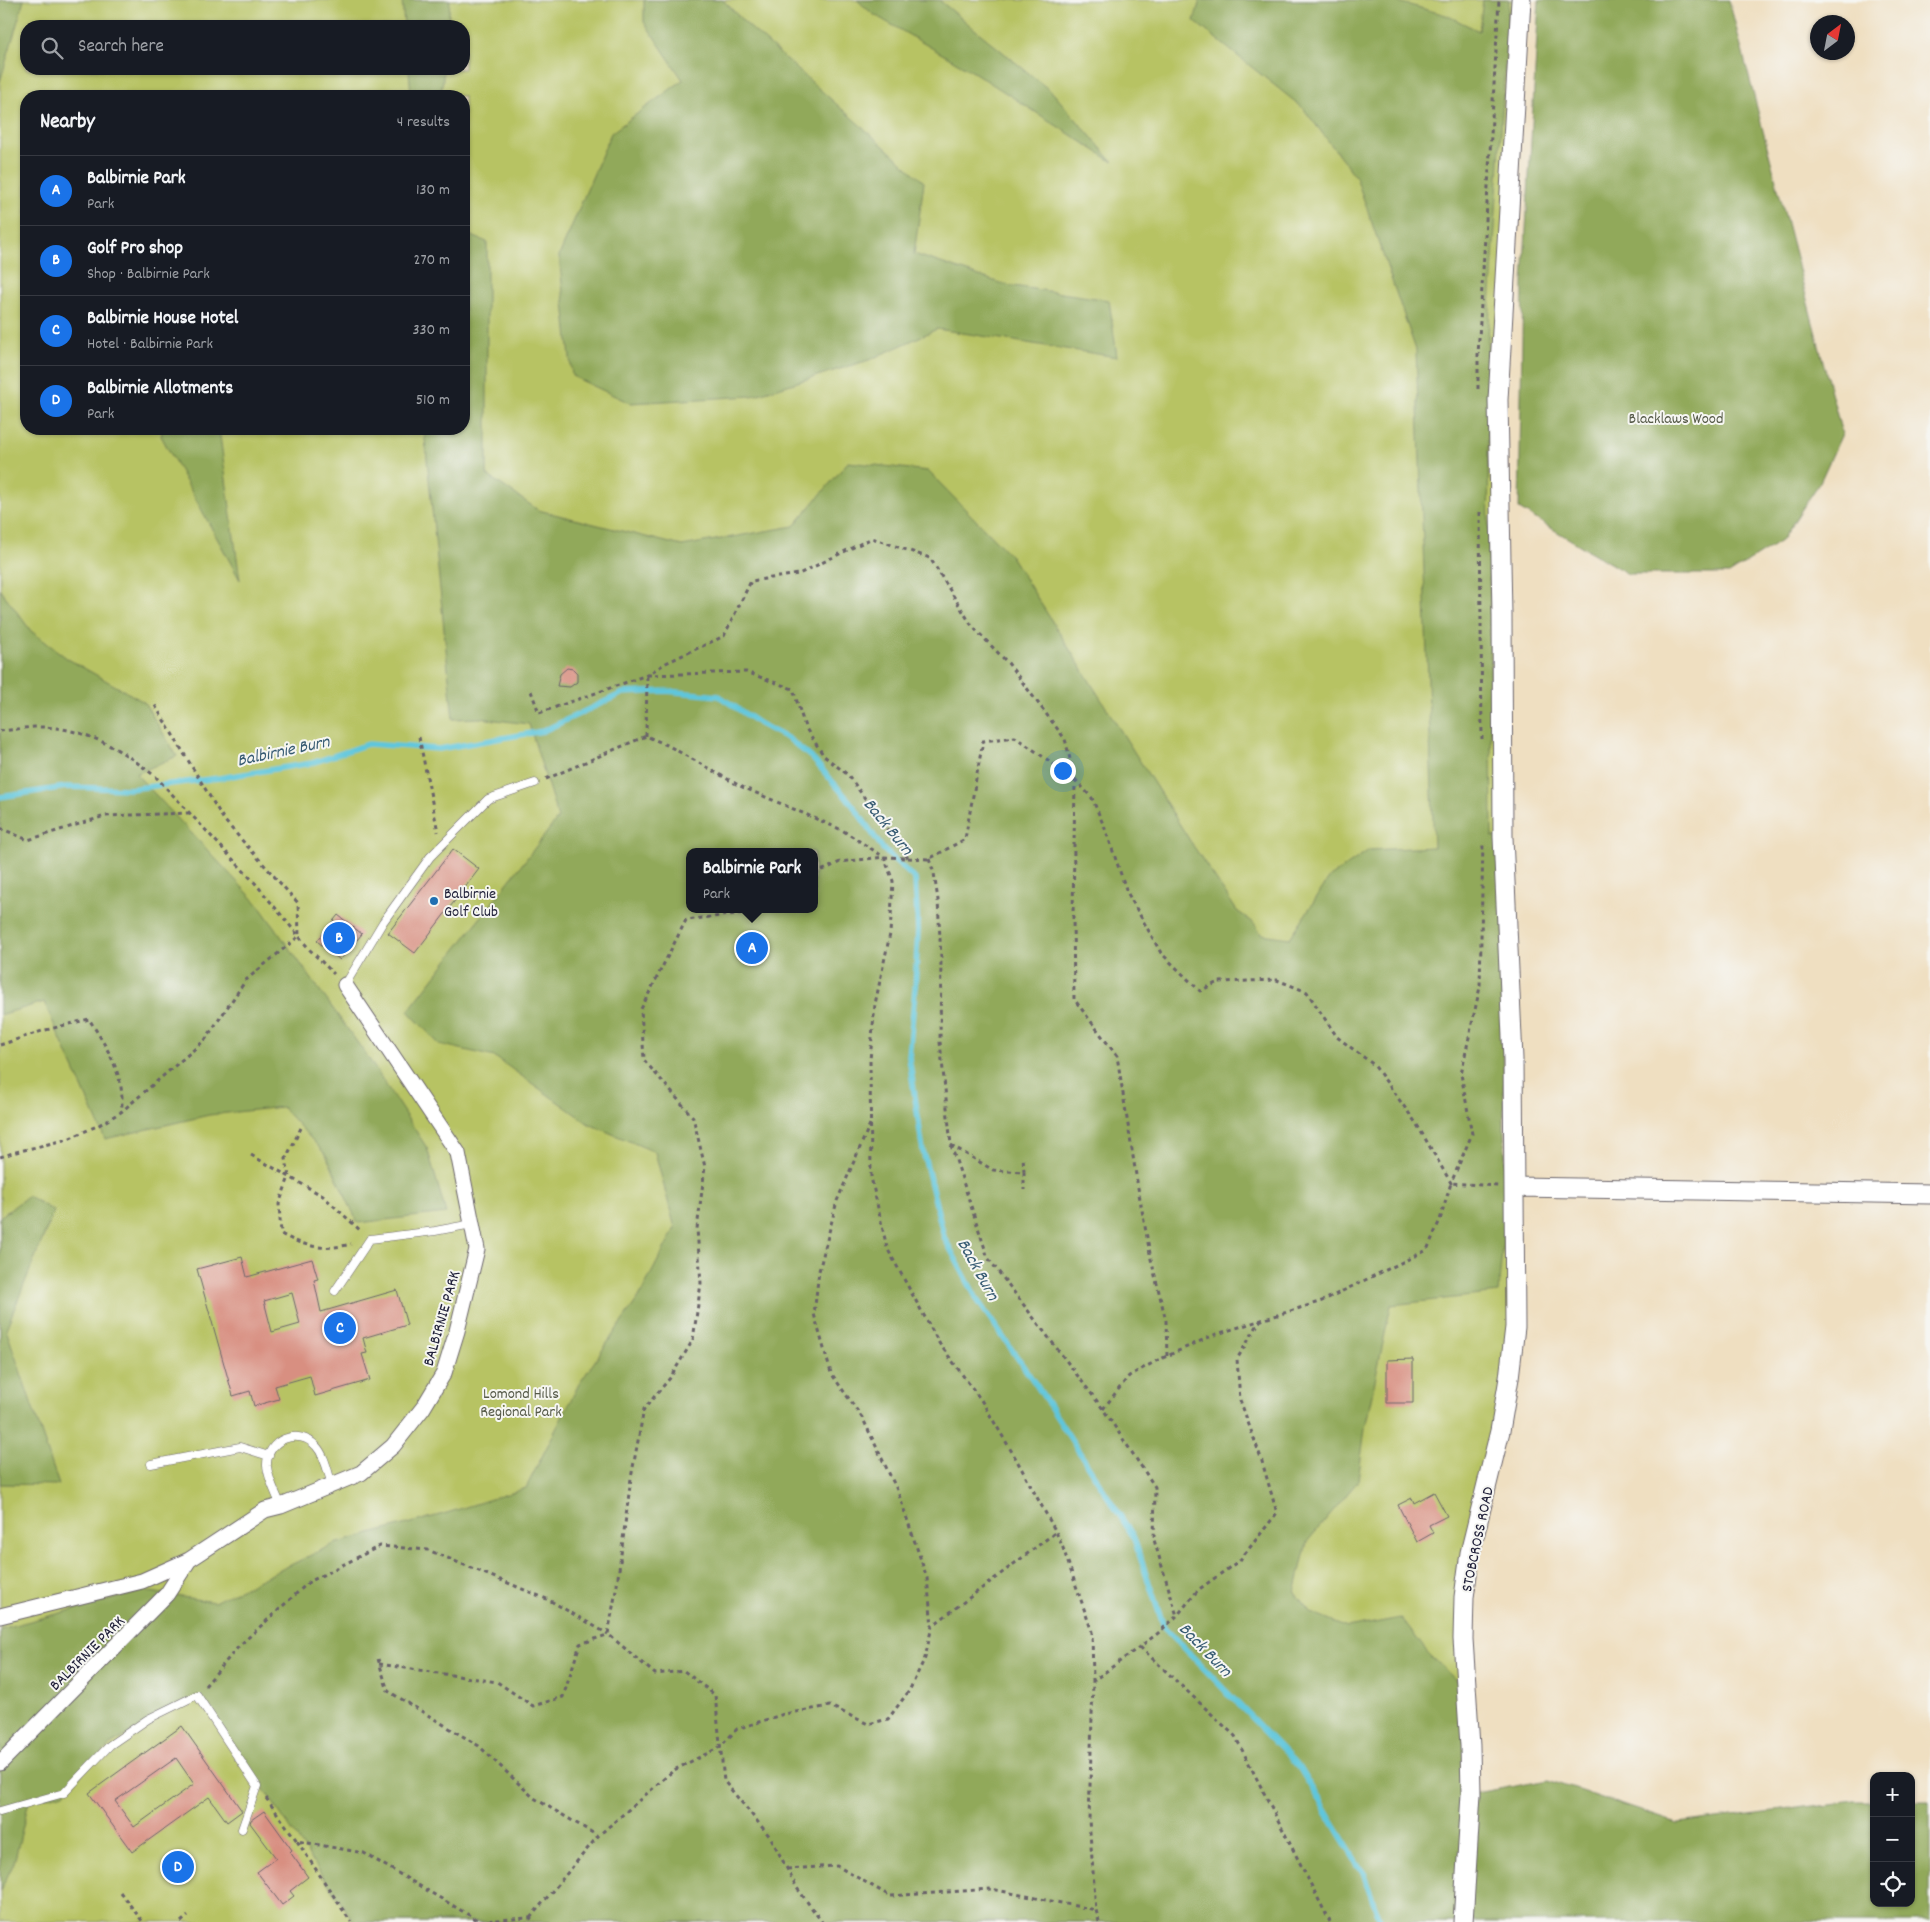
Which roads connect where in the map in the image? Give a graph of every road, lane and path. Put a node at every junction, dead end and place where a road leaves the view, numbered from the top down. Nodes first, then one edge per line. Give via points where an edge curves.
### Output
1 (1499, 0) edge
2 (1521, 0) edge
3 (1478, 394) dead end
4 (1480, 504) dead end
5 (647, 675) junction
6 (531, 690) dead end
7 (153, 702) dead end
8 (0, 731) edge
9 (646, 736) junction
10 (419, 737) dead end
11 (1482, 744) dead end
12 (1076, 778) junction
13 (535, 783) joint
14 (189, 813) junction
15 (0, 828) edge
16 (1483, 834) dead end
17 (441, 847) junction
18 (884, 858) junction
19 (908, 858) junction
20 (929, 859) junction
21 (818, 872) edge
22 (746, 913) edge
23 (299, 936) junction
24 (345, 986) junction
25 (0, 1045) edge
26 (121, 1112) junction
27 (870, 1122) junction
28 (301, 1128) dead end
29 (951, 1145) junction
30 (251, 1155) dead end
31 (1023, 1156) dead end
32 (0, 1157) edge
33 (1024, 1172) junction
34 (289, 1177) junction
35 (1451, 1183) junction
36 (1516, 1188) junction
37 (1024, 1190) dead end
38 (1930, 1194) edge
39 (472, 1224) junction
40 (370, 1238) junction
41 (334, 1291) dead end
42 (1260, 1321) junction
43 (1168, 1356) junction
44 (1103, 1408) junction
45 (268, 1456) junction
46 (150, 1464) dead end
47 (332, 1485) junction
48 (281, 1506) junction
49 (1056, 1532) junction
50 (189, 1560) junction
51 (0, 1616) edge
52 (1177, 1616) junction
53 (932, 1626) junction
54 (608, 1634) junction
55 (1140, 1647) junction
56 (378, 1659) dead end
57 (379, 1664) junction
58 (1093, 1681) junction
59 (197, 1695) junction
60 (720, 1747) junction
61 (0, 1763) edge
62 (257, 1786) junction
63 (0, 1811) edge
64 (242, 1829) dead end
65 (598, 1836) junction
66 (297, 1841) junction
67 (787, 1869) junction
68 (120, 1892) dead end
69 (1096, 1910) junction
70 (188, 1916) dead end
71 (530, 1918) junction
72 (143, 1922) edge
73 (181, 1922) edge
74 (351, 1922) edge
75 (535, 1922) edge
76 (822, 1922) edge
77 (1099, 1922) edge
78 (1330, 1922) edge
79 (1464, 1922) edge

1 - 3 path
2 - 36 street, STOBCROSS ROAD via 1498,400 1503,837 1514,1059
4 - 11 path
5 - 6 path via 539,714
5 - 9 path
5 - 12 path via 724,636 751,581 799,574 872,538 930,558 972,626 1008,663 1065,739
5 - 19 path via 746,672 793,690 805,727 824,756 848,775
7 - 23 path via 224,820 298,903
8 - 14 path via 35,727 73,732 103,741 156,778
9 - 13 path
9 - 18 path via 740,786 842,830
10 - 17 path
12 - 20 path via 1015,737 983,741 965,839
12 - 35 path via 1092,798 1127,892 1161,953 1200,991 1218,982 1277,980 1307,992 1337,1037 1374,1065 1416,1124
12 - 43 path via 1074,999 1117,1056 1139,1194 1166,1322
13 - 17 lane via 488,799
14 - 15 path via 105,816 28,840
14 - 23 path via 255,883
16 - 35 path via 1480,987 1460,1074 1472,1134
17 - 24 lane via 430,857 383,922
18 - 19 path
18 - 21 path via 840,862
18 - 27 path via 893,881 890,934 875,1004 870,1060
19 - 20 path
20 - 29 path via 938,900 940,1042
22 - 54 path via 686,920 641,1009 644,1060 693,1117 705,1167 697,1229 701,1283 693,1340 670,1378 644,1409
23 - 24 path
23 - 26 path via 246,980 204,1040
24 - 39 street, BALBIRNIE PARK via 458,1153
25 - 26 path via 42,1030 89,1019 112,1055 124,1099
26 - 32 path via 68,1139
27 - 49 path via 871,1177 887,1248 939,1343 981,1400
27 - 53 path via 837,1201 819,1271 814,1314 831,1373 863,1419 898,1492 927,1578
28 - 34 path via 286,1158
29 - 33 path via 993,1170
29 - 44 path via 988,1258
30 - 34 path
31 - 33 path
33 - 37 path
34 - 40 path via 323,1196
34 - 40 path via 279,1204 281,1234 301,1244 334,1248
35 - 36 path
35 - 42 path via 1427,1250 1322,1301
36 - 38 street
36 - 79 street, STOBCROSS ROAD via 1515,1327 1509,1378 1500,1431 1470,1553 1464,1597 1462,1639 1471,1794
39 - 40 lane
39 - 47 street, BALBIRNIE PARK via 477,1249 444,1373 423,1408 393,1446 361,1473
40 - 41 lane
42 - 43 path via 1214,1335
42 - 52 path via 1237,1358 1240,1400 1277,1513 1240,1560 1198,1590
43 - 44 path via 1129,1376
44 - 52 path via 1155,1487 1154,1540
45 - 46 lane via 240,1447
45 - 47 lane via 280,1440 302,1437 311,1441 318,1447
45 - 48 lane via 269,1475
47 - 48 street, BALBIRNIE PARK
48 - 50 street, BALBIRNIE PARK via 265,1510
49 - 53 path
49 - 58 path via 1092,1632
50 - 51 street, BALBIRNIE PARK via 142,1581
50 - 61 street, BALBIRNIE PARK via 167,1594
52 - 55 path
53 - 60 path via 925,1658 909,1691 888,1719 868,1724 830,1706 784,1714 737,1730
54 - 57 path via 580,1644 563,1697 533,1706 497,1682
54 - 59 path via 549,1600 428,1550 380,1546 309,1582 239,1646
54 - 60 path via 655,1674 684,1671 715,1695
55 - 58 path
55 - 78 path via 1235,1736
56 - 57 path
57 - 65 path via 388,1691 479,1746 534,1798
58 - 69 path via 1089,1820
59 - 62 lane
59 - 63 lane via 148,1719 110,1744 64,1792
60 - 65 path via 674,1770
60 - 67 path via 724,1781 771,1838
62 - 64 lane
62 - 66 path
65 - 71 path
66 - 71 path via 364,1853 479,1921
66 - 74 path
67 - 69 path via 837,1866 890,1896 990,1889
67 - 76 path
68 - 72 path
69 - 77 path
70 - 73 path
71 - 75 path

